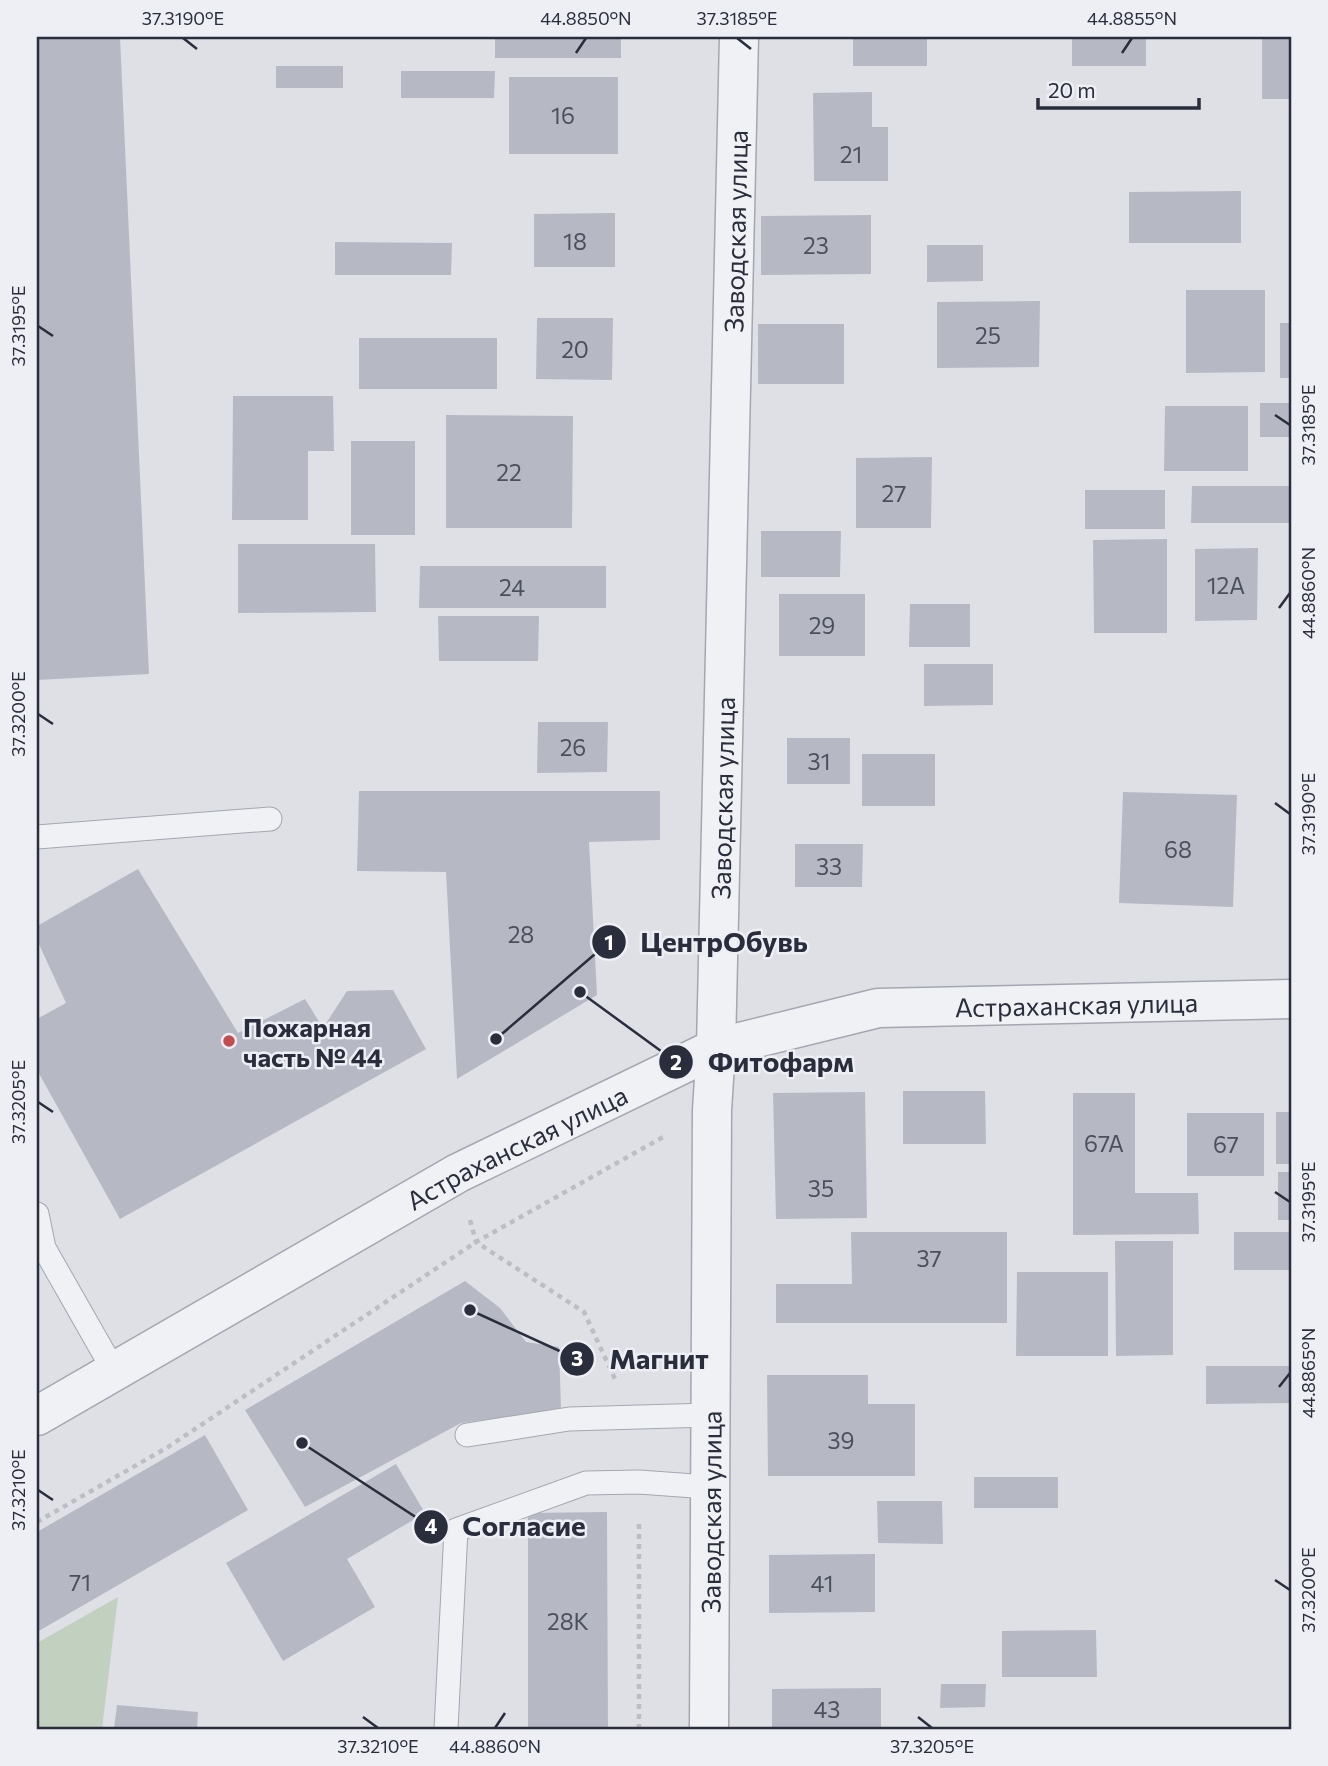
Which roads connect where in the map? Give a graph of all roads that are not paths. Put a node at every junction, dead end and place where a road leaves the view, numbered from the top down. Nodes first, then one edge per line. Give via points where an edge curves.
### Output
1 (739, 37) edge
2 (270, 819) dead end
3 (37, 837) edge
4 (1291, 999) edge
5 (716, 1048) junction
6 (37, 1214) edge
7 (114, 1371) junction
8 (710, 1415) junction
9 (37, 1416) edge
10 (467, 1435) dead end
11 (708, 1487) junction
12 (446, 1729) edge
13 (709, 1729) edge

1 - 5 street, Заводская улица
2 - 3 lane
4 - 5 street, Астраханская улица via 878,1007
5 - 7 street, Астраханская улица via 458,1173
5 - 8 street, Заводская улица
6 - 7 lane via 44,1248
7 - 9 street, Астраханская улица
8 - 10 lane via 569,1419
8 - 11 street, Заводская улица
11 - 12 lane via 586,1483 456,1530
11 - 13 street, Заводская улица

